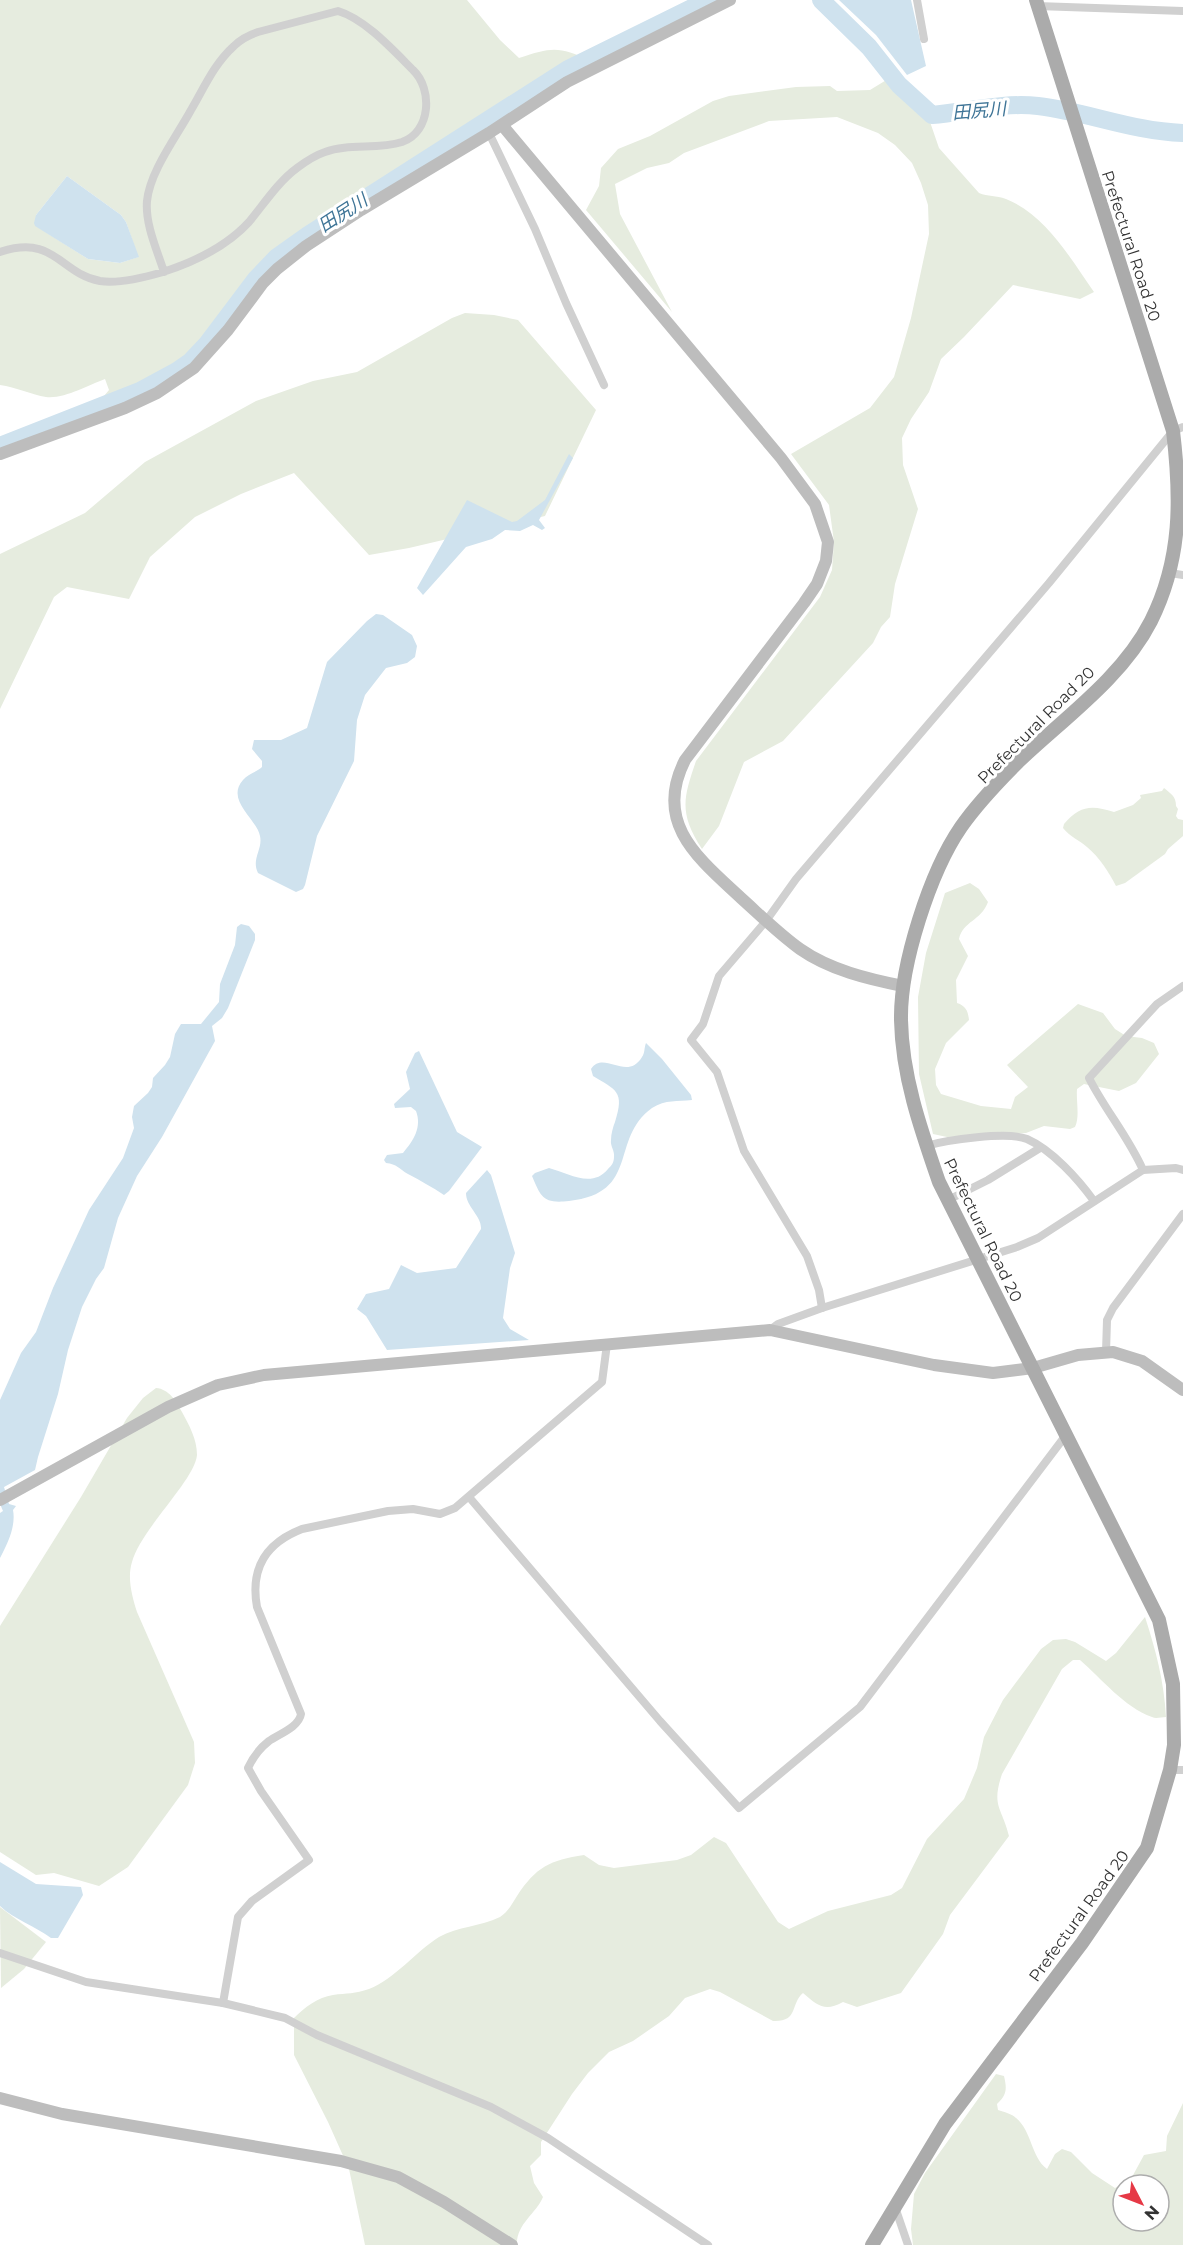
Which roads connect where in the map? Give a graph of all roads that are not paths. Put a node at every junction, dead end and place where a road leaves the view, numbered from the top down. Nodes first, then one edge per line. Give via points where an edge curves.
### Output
1 (730, 0) edge
2 (917, 0) edge
3 (1037, 3) edge
4 (1183, 11) edge
5 (924, 39) dead end
6 (502, 125) junction
7 (489, 134) junction
8 (0, 252) edge
9 (164, 272) junction
10 (604, 385) dead end
11 (1178, 429) edge
12 (0, 454) edge
13 (1176, 574) edge
14 (766, 921) junction
15 (903, 986) junction
16 (1183, 986) edge
17 (926, 1146) junction
18 (1040, 1148) junction
19 (1143, 1170) junction
20 (1183, 1170) edge
21 (948, 1200) junction
22 (1094, 1201) junction
23 (1183, 1214) edge
24 (978, 1261) junction
25 (822, 1308) junction
26 (770, 1330) junction
27 (607, 1344) junction
28 (1106, 1352) junction
29 (1033, 1368) junction
30 (1183, 1390) edge
31 (1066, 1435) junction
32 (469, 1497) junction
33 (0, 1500) edge
34 (1177, 1770) edge
35 (0, 1953) edge
36 (223, 2003) junction
37 (0, 2098) edge
38 (895, 2206) junction
39 (512, 2245) edge
40 (708, 2245) edge
41 (872, 2245) edge
42 (908, 2245) edge

1 - 6 street via 567,82
2 - 5 street
3 - 4 street
3 - 11 main road, Prefectural Road 20
6 - 7 street
6 - 14 street via 781,458 821,518 828,542 817,584 689,753 674,786 674,805 686,842 705,865
7 - 10 street
7 - 12 street via 292,256 263,283 194,368 157,393
8 - 9 street via 21,248 46,251 100,281
9 - 9 street via 147,208 154,177 208,78 245,37 338,11 362,23 415,72 426,91 427,103 412,136 402,142 325,152 287,175 231,238 195,260
11 - 13 main road, Prefectural Road 20
11 - 14 street via 796,879
13 - 15 main road, Prefectural Road 20 via 1127,657 1079,708 1017,764 961,828 925,903
14 - 15 street via 801,949 838,968
14 - 25 street via 719,976 703,1024 691,1040 717,1072 744,1152 807,1256
15 - 17 main road, Prefectural Road 20 via 904,1058
16 - 19 street via 1157,1004 1089,1078
17 - 18 street via 1009,1135 1028,1139
17 - 21 main road, Prefectural Road 20
18 - 21 street
18 - 22 street via 1061,1164
19 - 20 street
19 - 22 street
21 - 24 main road, Prefectural Road 20
22 - 24 street via 1038,1238
23 - 28 street via 1113,1308 1107,1320
24 - 25 street
24 - 29 main road, Prefectural Road 20
25 - 26 street
26 - 27 street
26 - 29 street via 972,1371 993,1373
27 - 32 street via 602,1382
27 - 33 street via 242,1378 168,1407
28 - 29 street via 1059,1359
28 - 30 street via 1142,1361
29 - 31 main road, Prefectural Road 20
31 - 32 street via 860,1707 739,1808
31 - 34 main road, Prefectural Road 20 via 1159,1620 1173,1684
32 - 36 street via 440,1514 413,1509 388,1511 302,1529 278,1542 257,1568 257,1606 301,1714 297,1722 258,1752 248,1768 309,1860 252,1901 238,1917
34 - 38 main road, Prefectural Road 20 via 1147,1848 1082,1943 945,2124
35 - 36 street via 87,1982
36 - 40 street via 285,2018 491,2107 548,2138
37 - 39 street via 62,2114 341,2161 398,2177
38 - 41 main road, Prefectural Road 20
38 - 42 street

